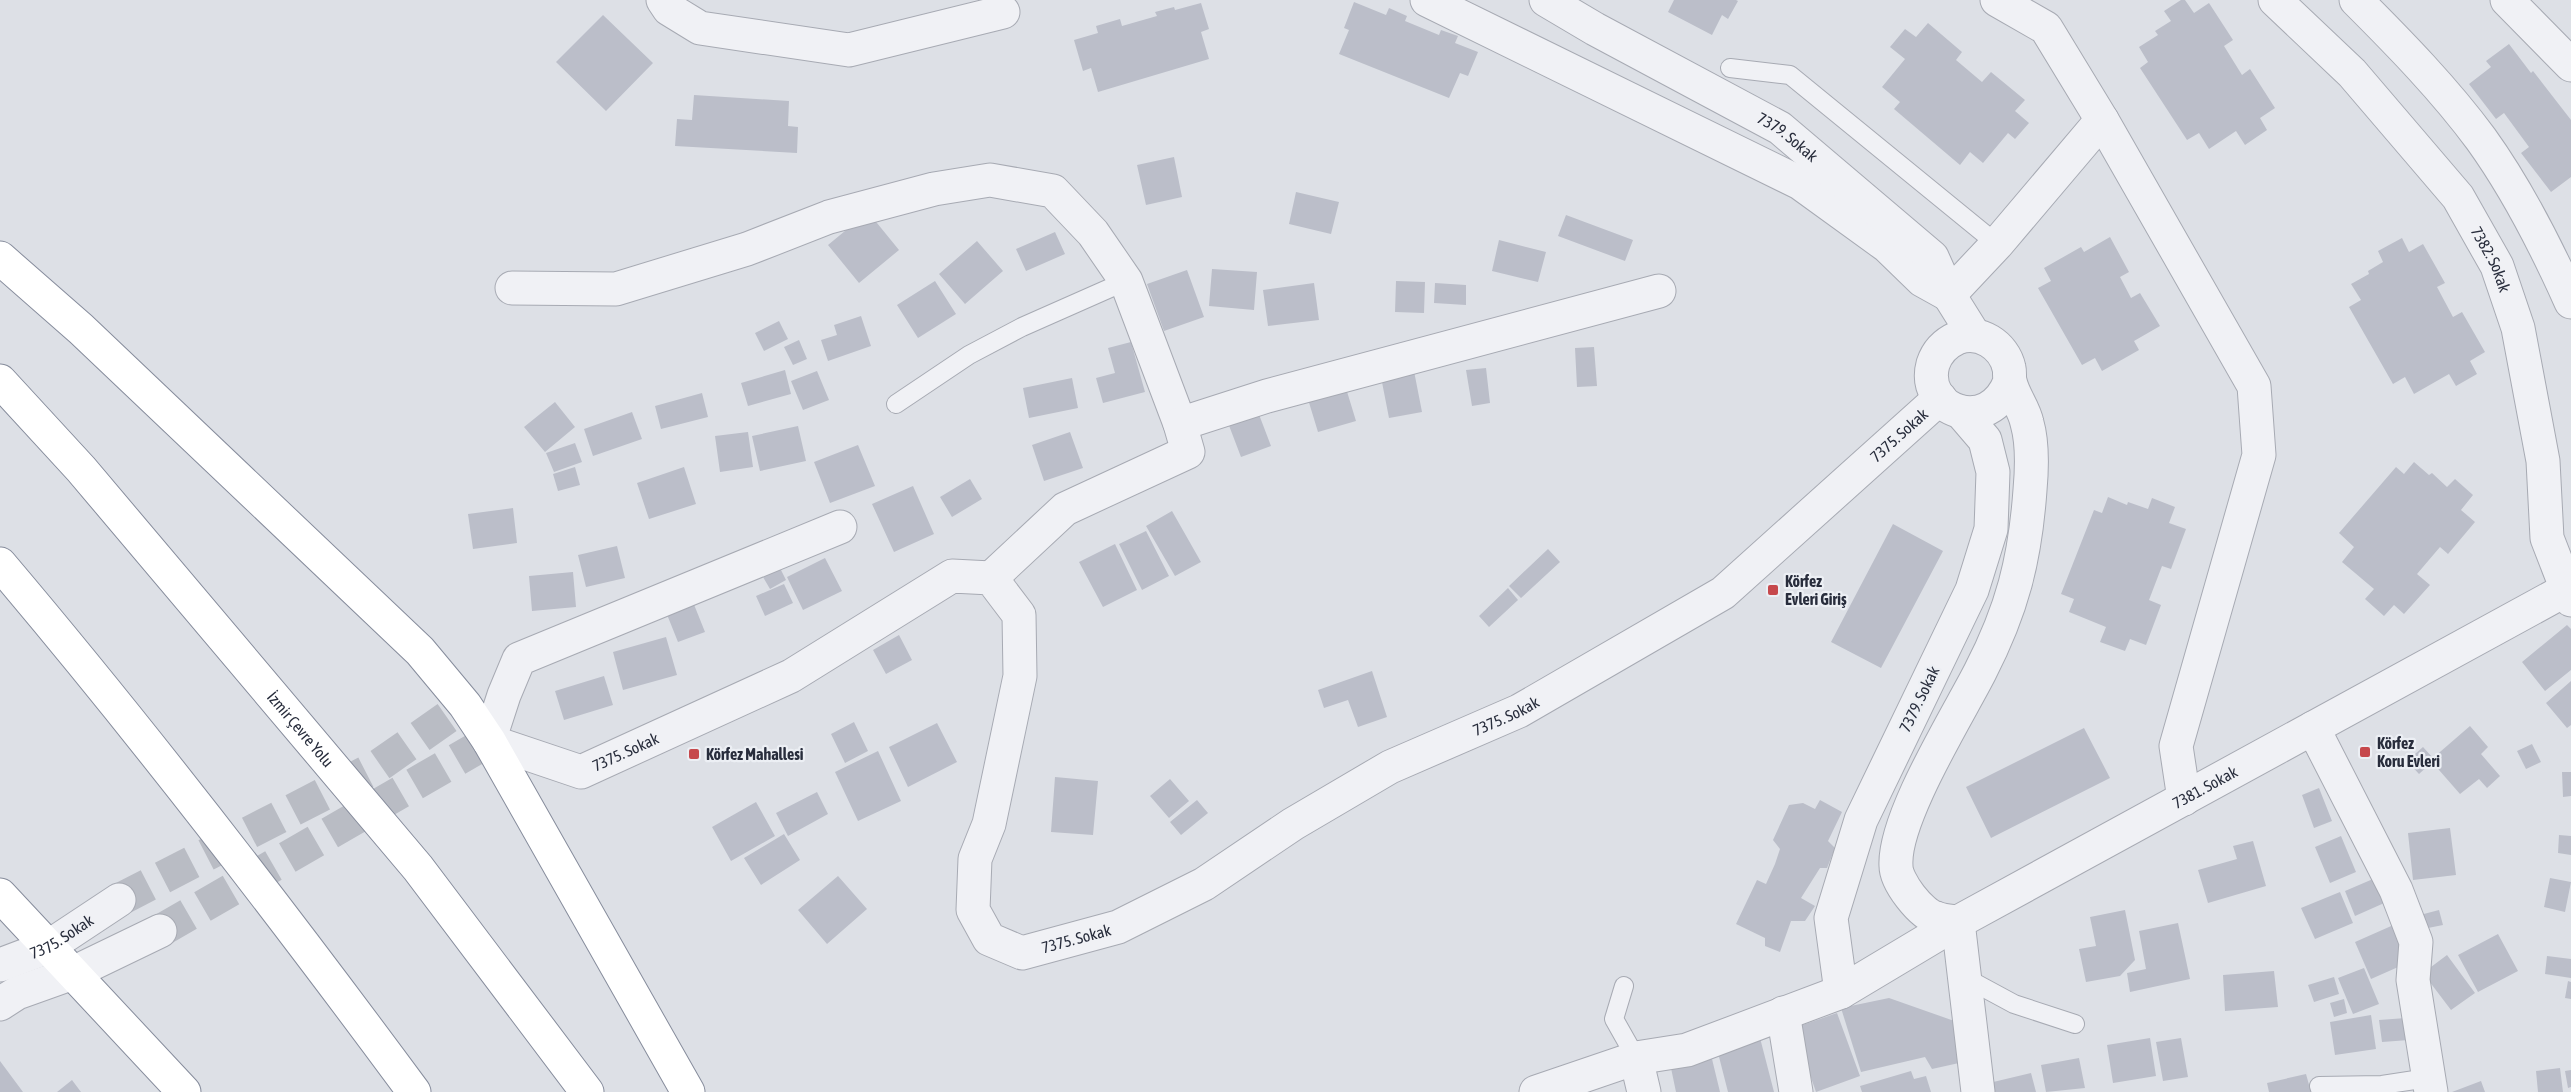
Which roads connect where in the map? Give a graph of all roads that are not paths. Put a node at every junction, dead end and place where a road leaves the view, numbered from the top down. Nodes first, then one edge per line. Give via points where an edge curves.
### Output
1 (663, 0) edge
2 (1427, 0) edge
3 (1546, 0) edge
4 (1997, 0) edge
5 (2275, 0) edge
6 (2356, 0) edge
7 (2506, 0) edge
8 (1003, 12) dead end
9 (2571, 65) edge
10 (1730, 68) dead end
11 (2102, 120) junction
12 (1997, 244) junction
13 (0, 258) edge
14 (1126, 281) junction
15 (512, 288) dead end
16 (1659, 291) dead end
17 (1949, 295) junction
18 (2571, 302) edge
19 (1974, 335) junction
20 (0, 381) edge
21 (2010, 381) junction
22 (896, 404) dead end
23 (1951, 405) junction
24 (1180, 424) junction
25 (840, 526) dead end
26 (0, 564) edge
27 (991, 578) junction
28 (2569, 592) edge
29 (2313, 728) junction
30 (489, 741) junction
31 (2184, 799) junction
32 (0, 896) edge
33 (119, 900) tunnel mouth
34 (1958, 922) junction
35 (160, 931) tunnel mouth
36 (48, 947) junction
37 (0, 965) edge
38 (73, 974) junction
39 (1964, 977) junction
40 (1624, 986) dead end
41 (1841, 992) junction
42 (0, 1004) edge
43 (1783, 1013) junction
44 (2075, 1024) dead end
45 (1636, 1058) junction
46 (2430, 1085) edge
47 (184, 1092) edge
48 (414, 1092) edge
49 (587, 1092) edge
50 (688, 1092) edge
51 (1536, 1092) edge
52 (1644, 1092) edge
53 (1796, 1092) edge
54 (1978, 1092) edge
55 (2321, 1092) edge

1 - 8 street via 669,9 700,28 849,50
2 - 17 street via 1800,183 1887,246 1922,280
3 - 17 street, 7379. Sokak via 1780,128 1932,257
4 - 11 street via 2046,28
5 - 28 street, 7382: Sokak via 2352,73 2458,197 2497,266 2518,328 2543,461 2547,538
6 - 18 street via 2413,56 2481,139 2546,246
7 - 9 street
10 - 12 lane via 1790,75
11 - 12 street
11 - 31 street via 2254,386 2259,455 2176,746
12 - 17 street
13 - 30 highway via 81,329 420,651
14 - 15 street via 1093,234 1053,191 990,180 934,189 829,217 747,249 616,289
14 - 22 lane via 1022,327
14 - 24 street
16 - 24 street via 1267,396
17 - 19 street, 7379. Sokak
19 - 21 street, 7379. Sokak via 1997,345 2005,356
19 - 23 street, 7379. Sokak via 1949,342 1934,362 1934,387
20 - 49 highway, İzmir Çevre Yolu via 81,469 418,868
21 - 23 street via 1998,403 1987,410 1974,413
21 - 34 street, 7379. Sokak via 2028,423 2032,463 2028,525 2015,590 1990,654 1911,805 1899,838 1895,868 1918,906 1934,918
23 - 27 street, 7375. Sokak via 1723,593 1518,711 1390,767 1194,889 1118,927 1022,952 989,939 973,910 975,859 989,824 1020,676 1019,615
23 - 41 street, 7379. Sokak via 1985,441 1993,472 1991,529 1972,590 1861,820 1831,918
24 - 27 street via 1188,452 1065,509
25 - 30 street via 519,659
26 - 48 highway via 303,941
27 - 30 street, 7375. Sokak via 952,576 791,676 581,772
28 - 29 street, 7381. Sokak
29 - 31 street, 7381. Sokak
29 - 46 street via 2396,890 2416,942 2413,980
30 - 50 highway
31 - 34 street, 7381. Sokak
32 - 36 highway
33 - 36 street, 7375. Sokak
34 - 39 street
34 - 41 street, 7381. Sokak
35 - 38 street
36 - 37 street, 7375. Sokak
36 - 38 highway
38 - 42 street via 17,993
38 - 47 highway
39 - 44 lane via 2014,1004
39 - 54 street
40 - 45 lane via 1614,1019
41 - 43 street, 7381. Sokak
43 - 45 street, 7381. Sokak via 1687,1050
43 - 53 street
45 - 51 street, 7381. Sokak
45 - 52 street
46 - 55 lane via 2319,1086

